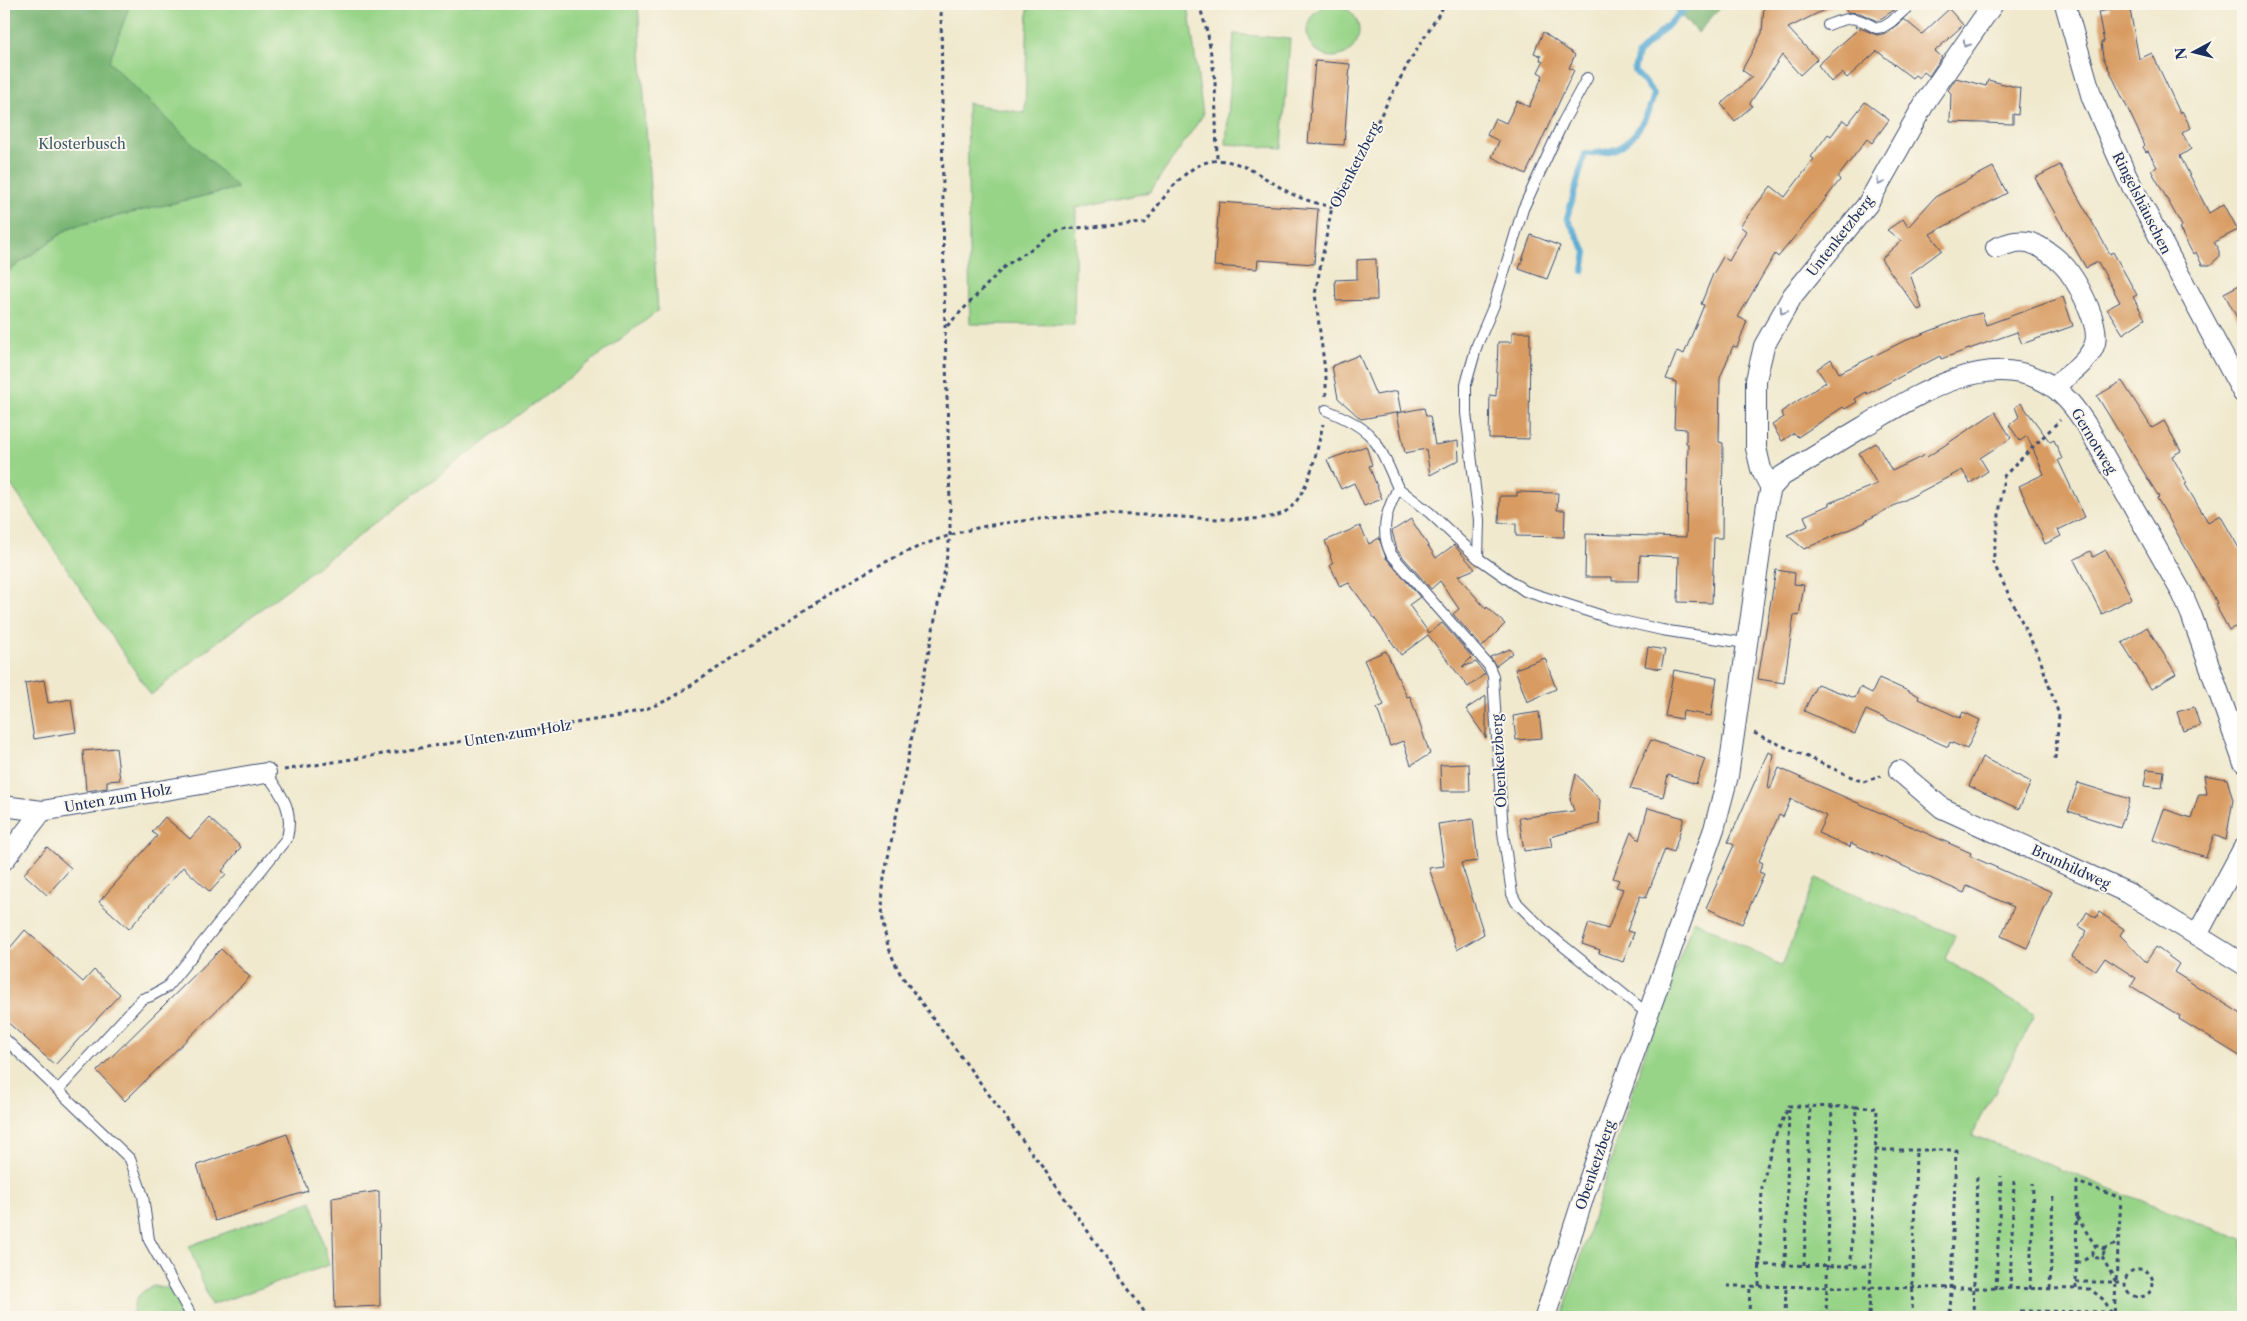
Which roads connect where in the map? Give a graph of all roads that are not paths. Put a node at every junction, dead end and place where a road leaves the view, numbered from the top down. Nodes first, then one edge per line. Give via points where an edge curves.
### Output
1 (1911, 4) edge
2 (1994, 4) edge
3 (2065, 4) edge
4 (1828, 25) dead end
5 (1587, 78) dead end
6 (1996, 248) dead end
7 (2053, 387) junction
8 (2243, 393) edge
9 (1326, 410) road end
10 (1398, 488) junction
11 (1771, 488) junction
12 (1478, 558) junction
13 (1745, 643) junction
14 (2243, 762) edge
15 (1899, 771) road end
16 (266, 773) joint
17 (4, 809) edge
18 (42, 811) junction
19 (2243, 849) edge
20 (4, 860) edge
21 (2197, 935) junction
22 (2243, 964) edge
23 (1648, 1014) junction
24 (4, 1038) edge
25 (58, 1090) junction
26 (192, 1317) edge
27 (1545, 1317) edge

1 - 4 lane via 1883,27 1876,28 1863,19 1846,18
2 -> 11 street, Untenketzberg via 1927,99 1867,205 1794,295 1764,346 1756,380 1756,448 1761,469
3 - 8 street, Ringelshäuschen via 2092,98 2126,177
5 - 12 lane via 1523,208 1466,384 1466,413 1479,520
6 - 7 street via 2015,241 2035,244 2051,255 2069,271 2092,316 2095,344 2087,359
7 - 11 street, Gernotweg via 2024,373 2001,371 1951,380 1915,396 1782,476
7 - 14 street, Gernotweg via 2074,406 2182,593
9 - 10 lane via 1351,420 1368,432 1378,444
10 - 12 lane via 1430,512
10 - 23 lane, Obenketzberg via 1384,526 1385,542 1391,554 1489,666 1493,676 1503,832 1509,879 1516,902 1546,932
11 - 13 street, Obenketzberg
12 - 13 lane via 1524,591 1552,601 1644,626
13 - 23 street, Obenketzberg via 1728,776 1714,829
15 - 21 street, Brunhildweg via 1942,808 2128,893
16 - 18 street, Unten zum Holz
16 - 25 lane via 284,797 290,828 287,838 166,987 142,999
17 - 18 street, Unten zum Holz
18 - 20 street
19 - 21 street
21 - 22 street, Brunhildweg
23 - 27 street, Obenketzberg
24 - 25 lane
25 - 26 lane via 130,1159 143,1196 149,1240

